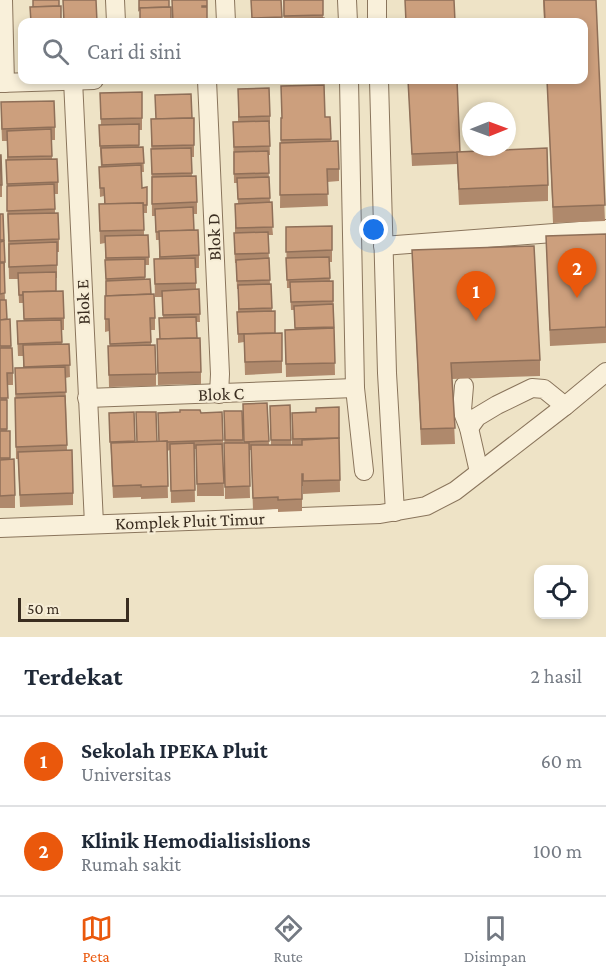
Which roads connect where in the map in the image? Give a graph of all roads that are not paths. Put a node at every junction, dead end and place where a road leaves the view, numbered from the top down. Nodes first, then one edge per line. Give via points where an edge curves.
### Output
1 (3, 0) edge
2 (115, 0) edge
3 (225, 0) edge
4 (347, 0) edge
5 (377, 0) edge
6 (116, 18) edge
7 (226, 18) edge
8 (348, 18) edge
9 (377, 18) edge
10 (18, 82) edge
11 (3, 83) edge
12 (73, 84) edge
13 (207, 84) edge
14 (349, 84) edge
15 (379, 84) edge
16 (606, 229) edge
17 (383, 246) junction
18 (606, 372) edge
19 (464, 386) dead end
20 (355, 388) junction
21 (219, 394) junction
22 (87, 398) junction
23 (565, 406) junction
24 (469, 428) junction
25 (364, 471) dead end
26 (479, 472) junction
27 (387, 513) junction
28 (94, 524) junction
29 (0, 528) edge

1 - 11 street
2 - 6 street
3 - 7 street
4 - 8 street
5 - 9 street
10 - 11 street
12 - 22 street, Blok E
13 - 21 street, Blok D
14 - 20 street
15 - 17 street
16 - 17 street
17 - 27 street
18 - 23 street, Komplek Pluit Timur
19 - 24 street via 462,410
20 - 21 street, Blok C
20 - 25 street
21 - 22 street, Blok C
22 - 28 street, Blok E
23 - 24 street via 544,389 532,388 477,417
23 - 26 street, Komplek Pluit Timur
24 - 26 street
26 - 27 street, Komplek Pluit Timur via 455,491 426,506
27 - 28 street, Komplek Pluit Timur
28 - 29 street, Komplek Pluit Timur

